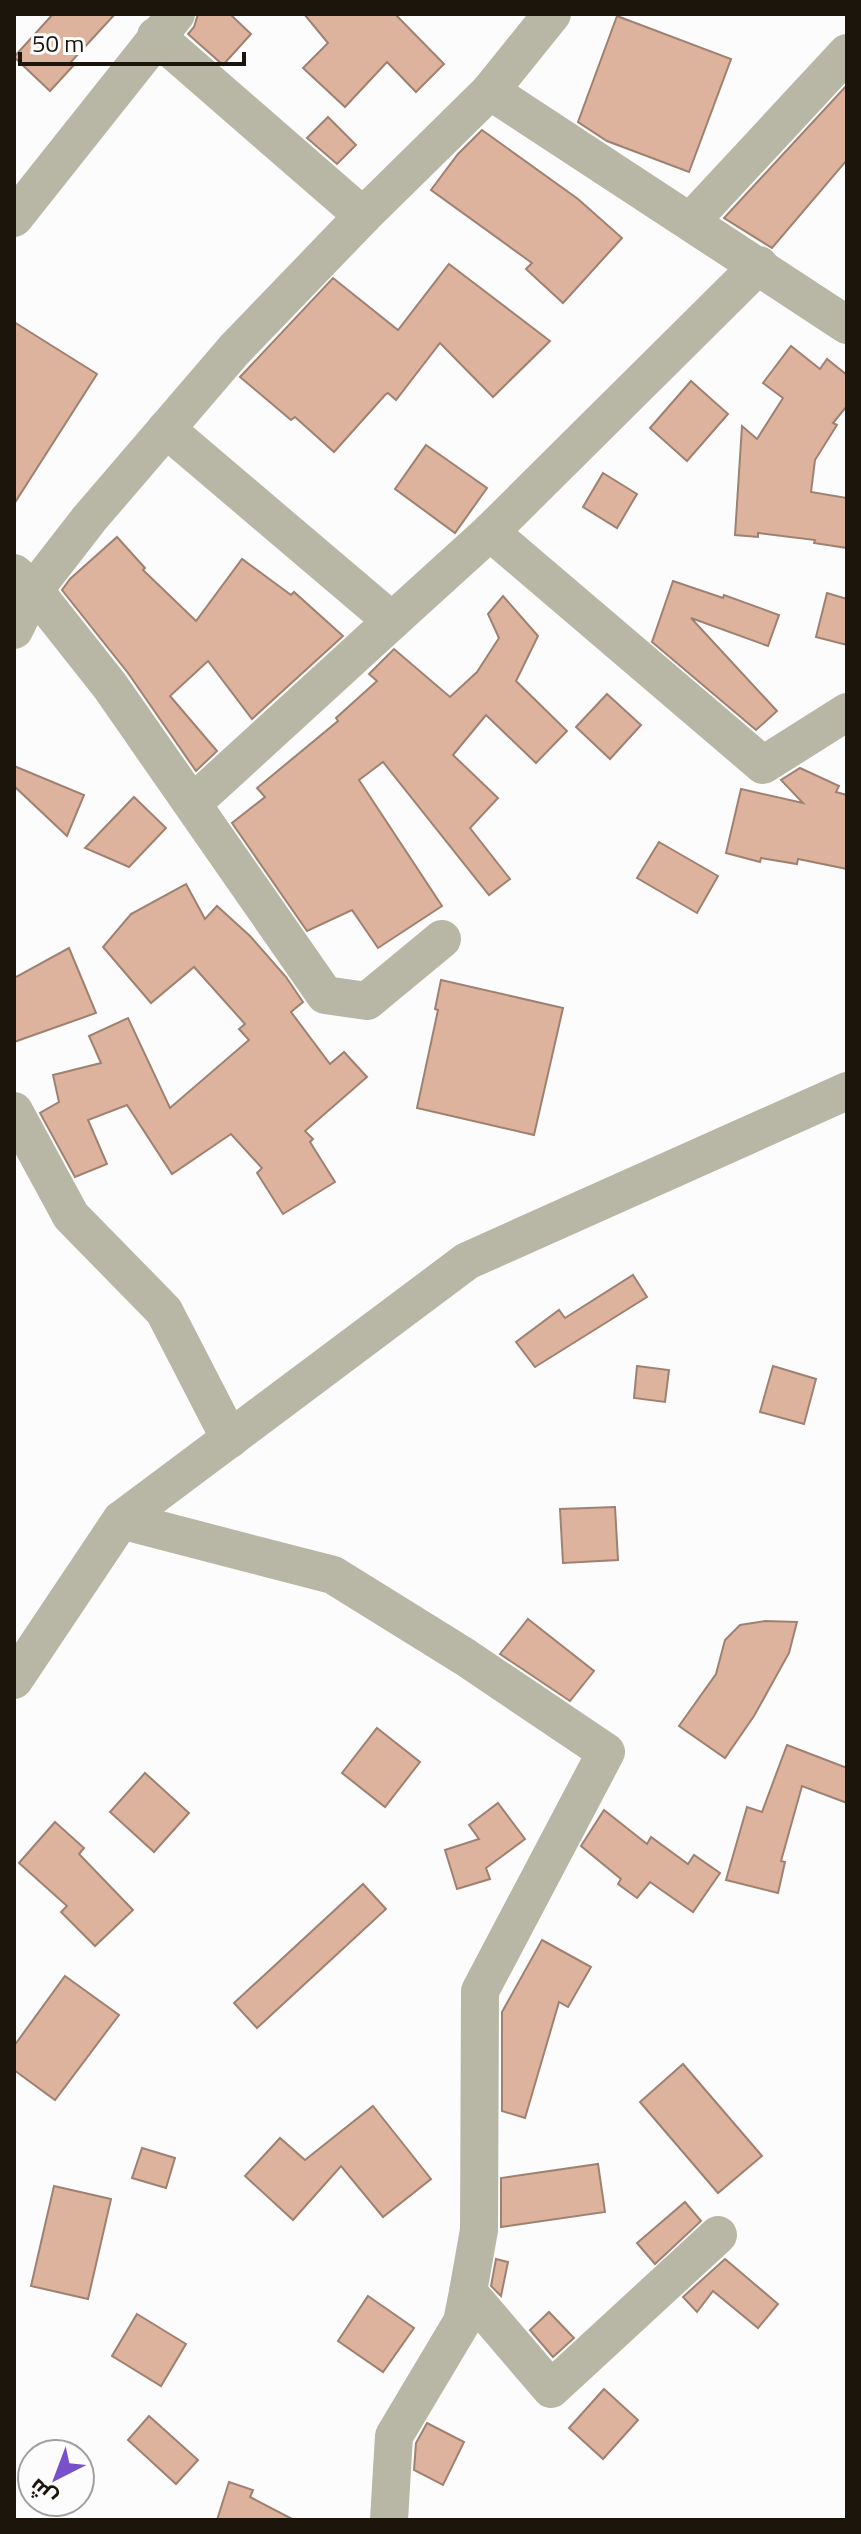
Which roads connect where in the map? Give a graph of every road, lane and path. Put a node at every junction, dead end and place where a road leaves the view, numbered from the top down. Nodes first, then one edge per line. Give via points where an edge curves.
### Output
1 (552, 14) edge
2 (166, 25) edge
3 (847, 53) edge
4 (490, 91) junction
5 (363, 216) junction
6 (14, 218) edge
7 (691, 221) junction
8 (759, 265) junction
9 (847, 325) edge
10 (166, 429) junction
11 (490, 532) junction
12 (24, 582) edge
13 (392, 621) junction
14 (14, 630) edge
15 (847, 712) edge
16 (193, 803) junction
17 (442, 939) dead end
18 (847, 1091) edge
19 (14, 1111) edge
20 (230, 1439) junction
21 (121, 1520) junction
22 (14, 1680) edge
23 (718, 2235) dead end
24 (468, 2292) junction
25 (389, 2520) edge

1 - 4 street
2 - 5 street
2 - 6 street
3 - 7 street
4 - 5 street
4 - 7 street
5 - 10 street
7 - 8 street
8 - 9 street
8 - 11 street
10 - 12 street via 89,519
10 - 13 street
11 - 13 street
11 - 15 street via 763,765
12 - 14 street
12 - 16 street via 110,686
13 - 16 street
16 - 17 street via 325,995 367,1001
18 - 20 street via 467,1261
19 - 20 street via 71,1216 164,1311
20 - 21 street
21 - 22 street
21 - 24 street via 333,1575 606,1752 480,1991 479,2230
23 - 24 street via 551,2389
24 - 25 street via 462,2322 394,2436

